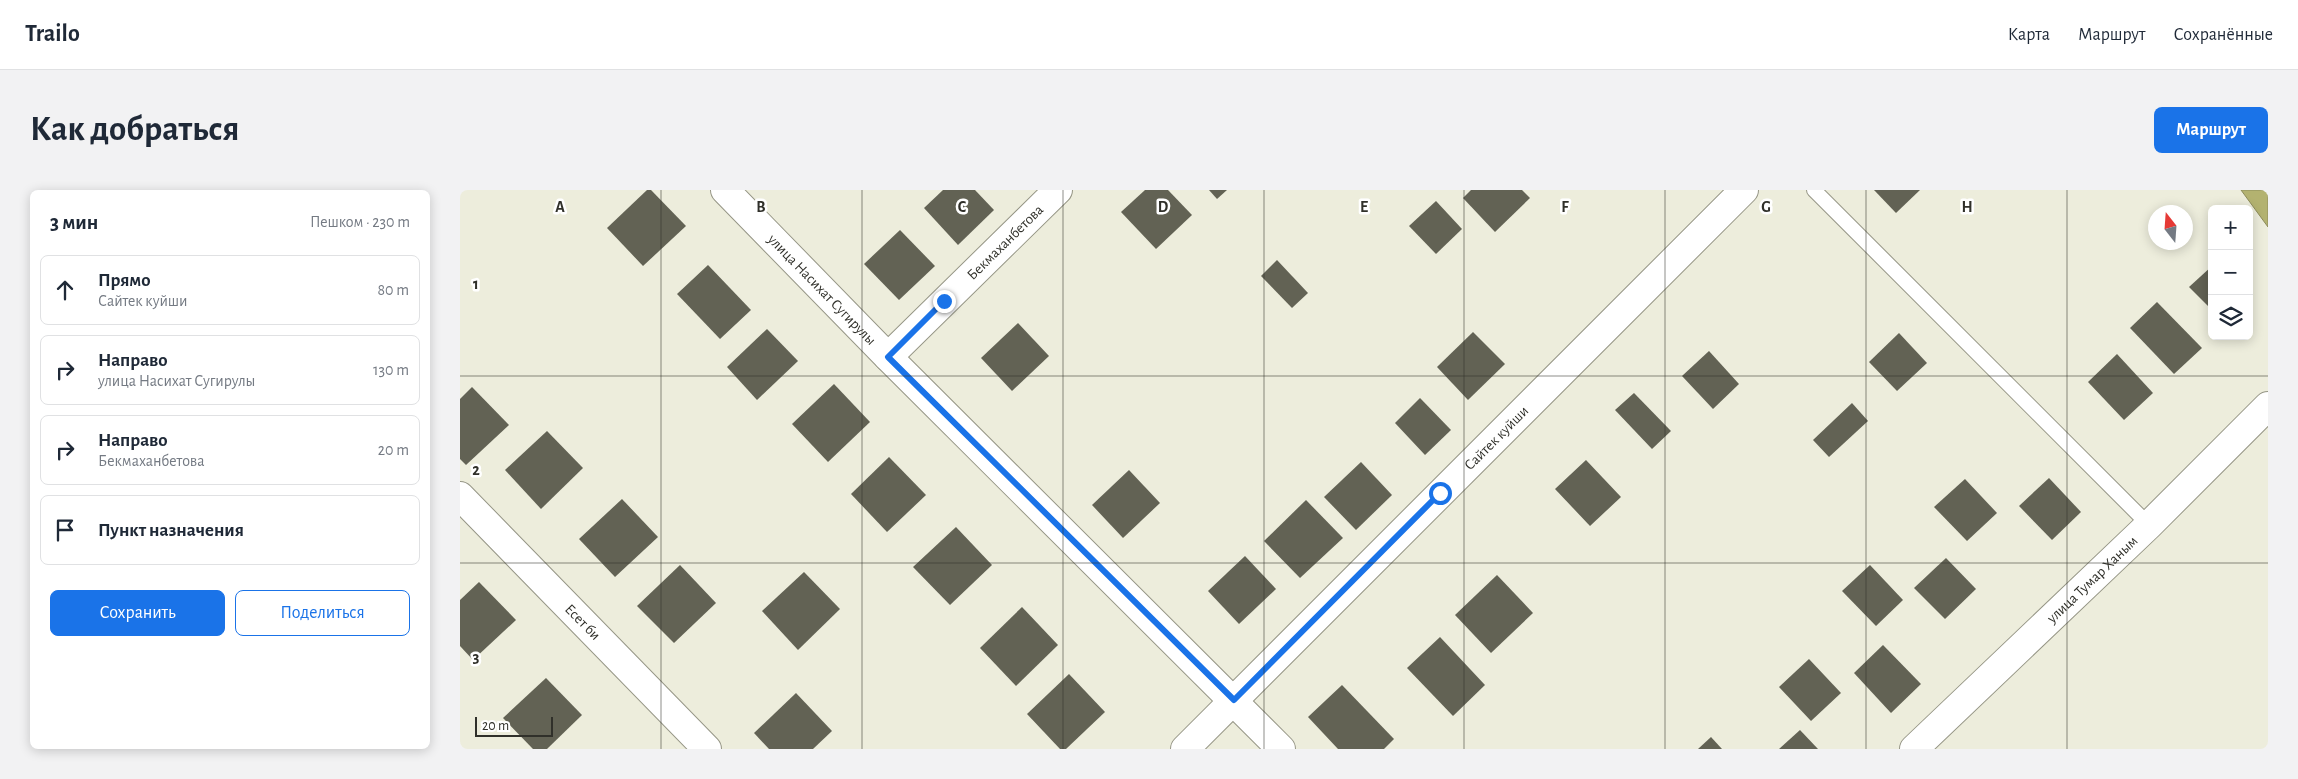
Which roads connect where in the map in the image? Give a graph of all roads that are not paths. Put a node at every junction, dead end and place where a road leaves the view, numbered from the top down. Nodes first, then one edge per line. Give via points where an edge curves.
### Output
1 (725, 190) edge
2 (1058, 190) edge
3 (1744, 190) edge
4 (1814, 190) edge
5 (888, 357) junction
6 (2268, 406) edge
7 (460, 496) edge
8 (2149, 525) junction
9 (1234, 700) junction
10 (707, 749) edge
11 (1185, 749) edge
12 (1281, 749) edge
13 (1914, 749) edge

1 - 5 street, улица Насихат Сугирулы
2 - 5 street, Бекмаханбетова
3 - 9 street, Сайтек куйши
4 - 8 lane
5 - 9 street, улица Насихат Сугирулы
6 - 8 street, улица Тумар Ханым
7 - 10 street, Есет би
8 - 13 street, улица Тумар Ханым
9 - 11 street, Сайтек куйши
9 - 12 street, улица Насихат Сугирулы

